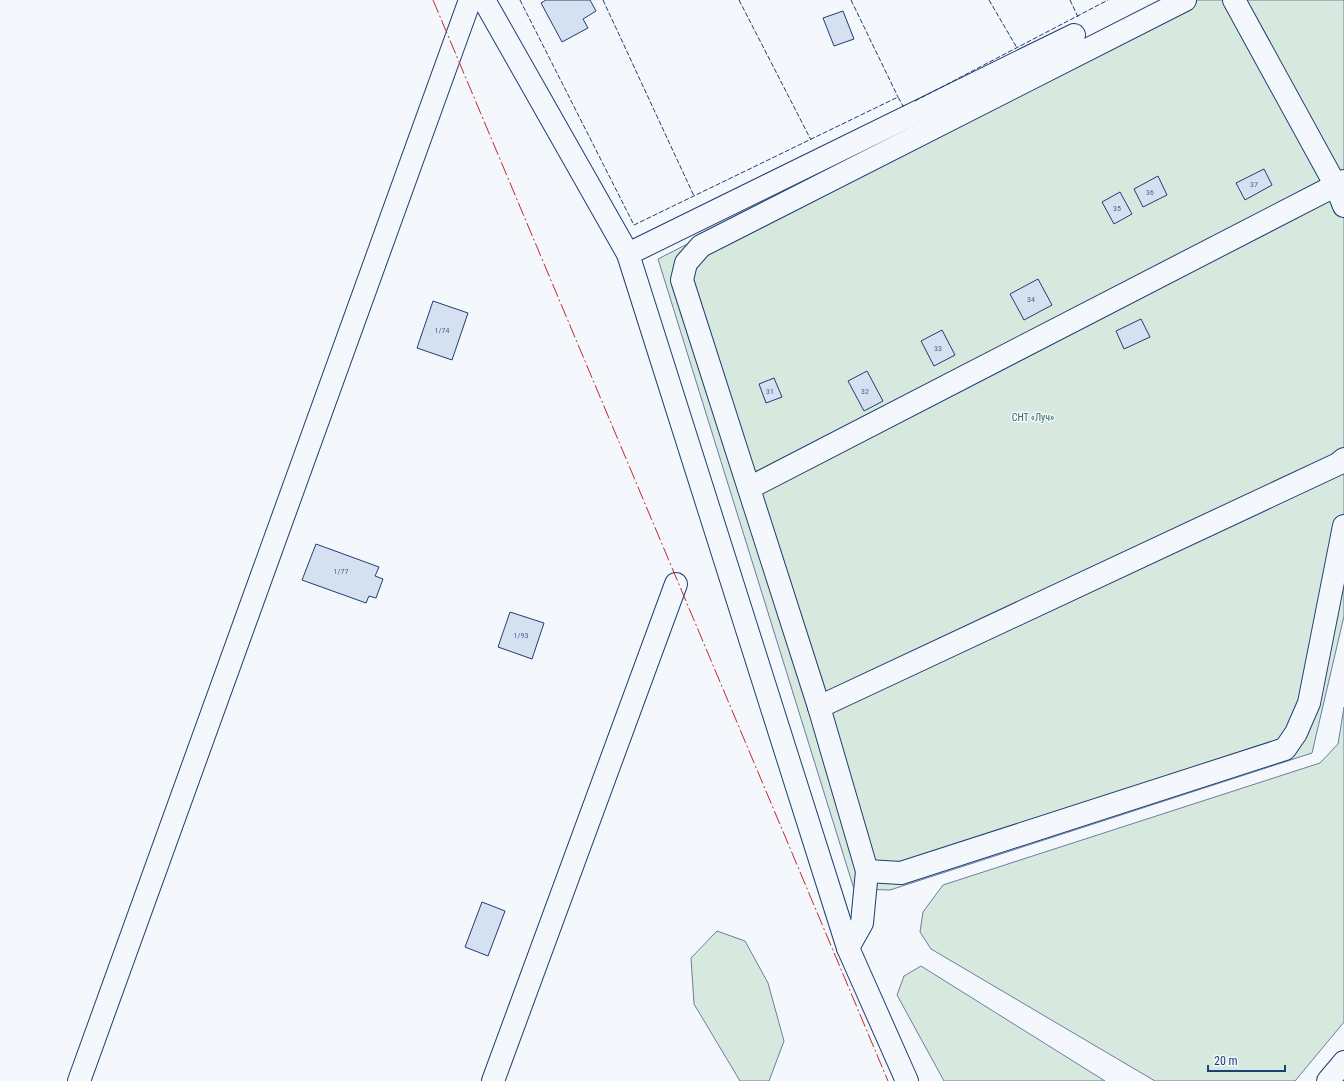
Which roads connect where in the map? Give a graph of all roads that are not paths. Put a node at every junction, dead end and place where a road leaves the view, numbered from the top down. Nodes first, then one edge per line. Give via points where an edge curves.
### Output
1 (470, 0) edge
2 (484, 0) edge
3 (1185, 0) edge
4 (1234, 0) edge
5 (1074, 35) dead end
6 (1340, 184) edge
7 (1344, 206) edge
8 (628, 254) junction
9 (1344, 459) edge
10 (749, 488) junction
11 (1344, 526) edge
12 (676, 584) dead end
13 (819, 707) junction
14 (867, 871) junction
15 (848, 948) junction
16 (1344, 1062) edge
17 (79, 1081) edge
18 (493, 1081) edge
19 (907, 1081) edge
20 (1328, 1081) edge

1 - 17 street
2 - 8 street
3 - 10 street via 700,246 686,263 682,280
4 - 6 street
5 - 8 street
6 - 7 street
6 - 10 street
8 - 15 street
9 - 13 street
10 - 13 street
11 - 14 street via 1309,703 1296,733 1285,749 901,873
12 - 18 street
13 - 14 street
14 - 15 street via 862,923
15 - 19 street
16 - 20 street

